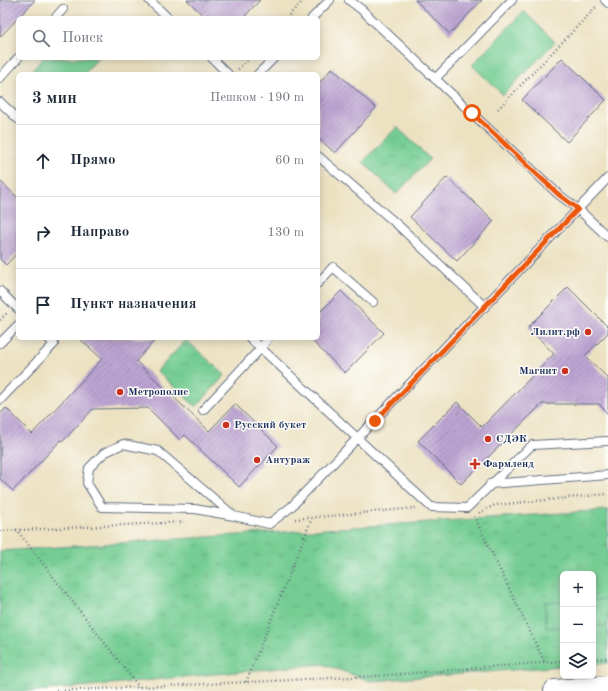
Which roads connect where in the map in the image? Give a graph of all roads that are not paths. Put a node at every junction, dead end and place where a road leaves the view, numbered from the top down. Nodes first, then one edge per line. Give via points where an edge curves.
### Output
1 (149, 0) edge
2 (330, 0) edge
3 (349, 0) edge
4 (512, 0) edge
5 (605, 0) edge
6 (608, 2) edge
7 (63, 9) dead end
8 (57, 16) edge
9 (166, 16) edge
10 (314, 16) edge
11 (16, 60) edge
12 (214, 60) edge
13 (272, 60) edge
14 (226, 72) edge
15 (260, 72) edge
16 (0, 78) edge
17 (435, 79) junction
18 (0, 102) edge
19 (16, 117) edge
20 (320, 158) edge
21 (608, 178) edge
22 (578, 209) junction
23 (608, 237) edge
24 (320, 281) edge
25 (0, 291) edge
26 (373, 302) dead end
27 (16, 307) edge
28 (485, 307) junction
29 (16, 327) edge
30 (50, 340) edge
31 (252, 340) edge
32 (267, 340) edge
33 (0, 343) edge
34 (261, 348) junction
35 (0, 400) edge
36 (203, 410) dead end
37 (358, 438) junction
38 (608, 441) edge
39 (608, 475) edge
40 (490, 484) junction
41 (234, 516) junction
42 (608, 687) edge
43 (555, 691) edge

1 - 9 lane
2 - 10 lane
3 - 17 lane
4 - 17 lane
5 - 6 lane
7 - 8 lane
11 - 16 lane
12 - 14 lane
13 - 15 lane
17 - 22 lane via 558,194
18 - 19 lane
20 - 28 lane via 399,226
21 - 22 lane
22 - 23 lane
22 - 28 lane
24 - 26 lane via 333,267
25 - 27 lane
28 - 37 lane
29 - 33 lane
30 - 35 lane via 54,344
31 - 34 lane
32 - 34 lane
34 - 36 lane
34 - 37 lane
37 - 40 lane via 431,507 467,508
37 - 41 lane via 291,507 269,524
38 - 40 lane via 532,445
39 - 40 lane
41 - 41 lane via 195,509 102,506 87,484 89,468 104,453 123,444 158,451
42 - 43 main road

